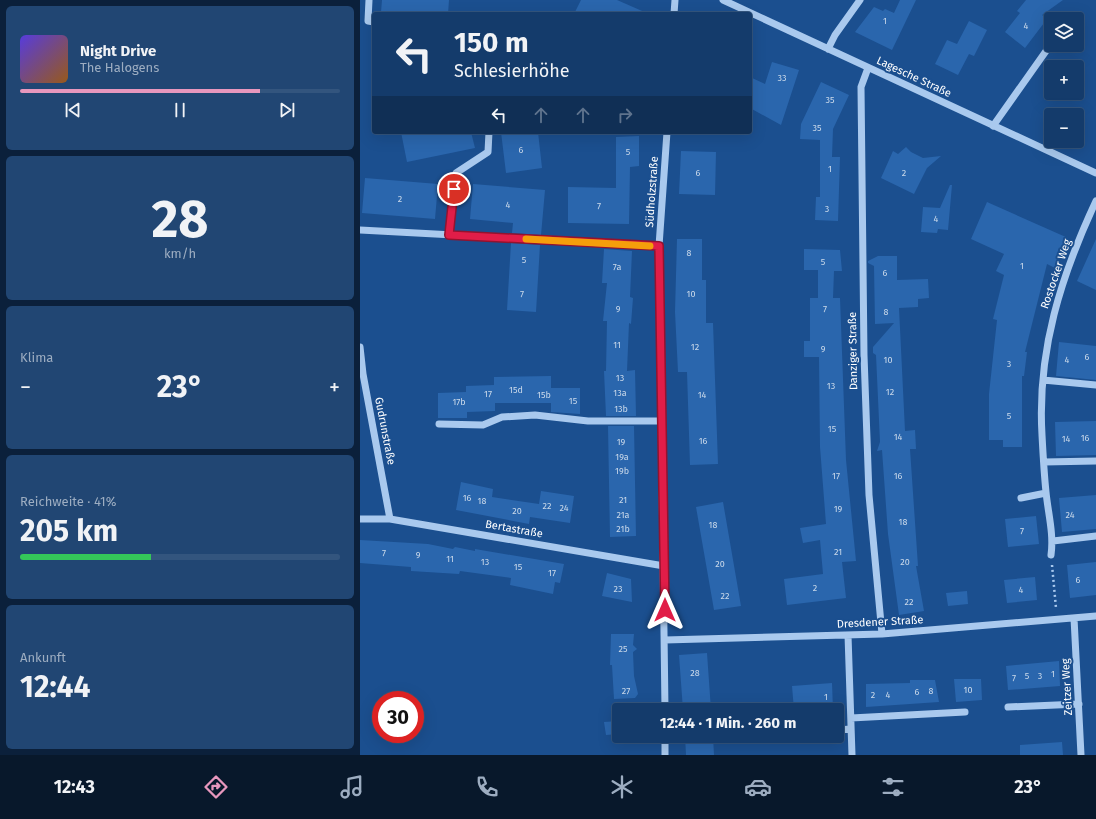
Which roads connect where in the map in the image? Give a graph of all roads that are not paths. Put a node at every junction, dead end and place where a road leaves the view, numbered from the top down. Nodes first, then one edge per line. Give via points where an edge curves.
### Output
1 (369, 0) edge
2 (675, 0) edge
3 (723, 0) edge
4 (860, 0) edge
5 (674, 12) edge
6 (749, 12) edge
7 (752, 14) edge
8 (371, 22) edge
9 (828, 49) junction
10 (1045, 52) edge
11 (868, 68) junction
12 (993, 126) junction
13 (489, 134) edge
14 (667, 134) edge
15 (1096, 173) edge
16 (1096, 201) edge
17 (360, 230) edge
18 (449, 235) junction
19 (659, 246) junction
20 (360, 347) edge
21 (1043, 380) junction
22 (1096, 385) edge
23 (662, 421) junction
24 (439, 424) dead end
25 (1096, 461) edge
26 (1044, 462) junction
27 (1046, 493) junction
28 (1021, 498) dead end
29 (360, 519) edge
30 (390, 519) junction
31 (1096, 536) edge
32 (1053, 540) junction
33 (1051, 555) road end
34 (664, 566) junction
35 (1096, 616) edge
36 (1074, 618) junction
37 (882, 634) junction
38 (848, 635) junction
39 (665, 640) junction
40 (665, 703) edge
41 (1078, 704) junction
42 (1008, 707) dead end
43 (965, 712) dead end
44 (851, 718) junction
45 (851, 729) junction
46 (844, 730) edge
47 (665, 743) edge
48 (665, 755) edge
49 (852, 755) edge
50 (1081, 755) edge

1 - 8 street
2 - 5 street
3 - 6 street, Lagesche Straße
4 - 9 street via 834,35
7 - 9 street, Lagesche Straße
9 - 11 street, Lagesche Straße
10 - 12 street
11 - 12 street, Lagesche Straße
11 - 37 street, Danziger Straße via 861,87 864,355 869,495
12 - 15 street, Lagesche Straße
13 - 18 street via 488,152 456,173
14 - 19 street, Südholzstraße
16 - 21 street, Rostocker Weg via 1059,290 1048,336
17 - 18 street
18 - 19 street
19 - 23 street, Südholzstraße
20 - 30 street, Gudrunstraße
21 - 22 street
21 - 26 street, Rostocker Weg
23 - 24 street via 588,421 535,415 502,417 483,425
23 - 34 street, Südholzstraße
25 - 26 street
26 - 27 street, Rostocker Weg
27 - 28 street
27 - 32 street, Rostocker Weg
29 - 30 street, Bertastraße
30 - 34 street, Bertastraße
31 - 32 street
32 - 33 street, Rostocker Weg
34 - 39 street, Südholzstraße
35 - 36 street, Dresdener Straße
36 - 37 street, Dresdener Straße
36 - 41 street, Zeitzer Weg
37 - 38 street, Dresdener Straße
38 - 39 street, Dresdener Straße
38 - 44 street
39 - 40 street, Südholzstraße
41 - 42 street
41 - 50 street, Zeitzer Weg
43 - 44 street
44 - 45 street
45 - 46 street
45 - 49 street
47 - 48 street

